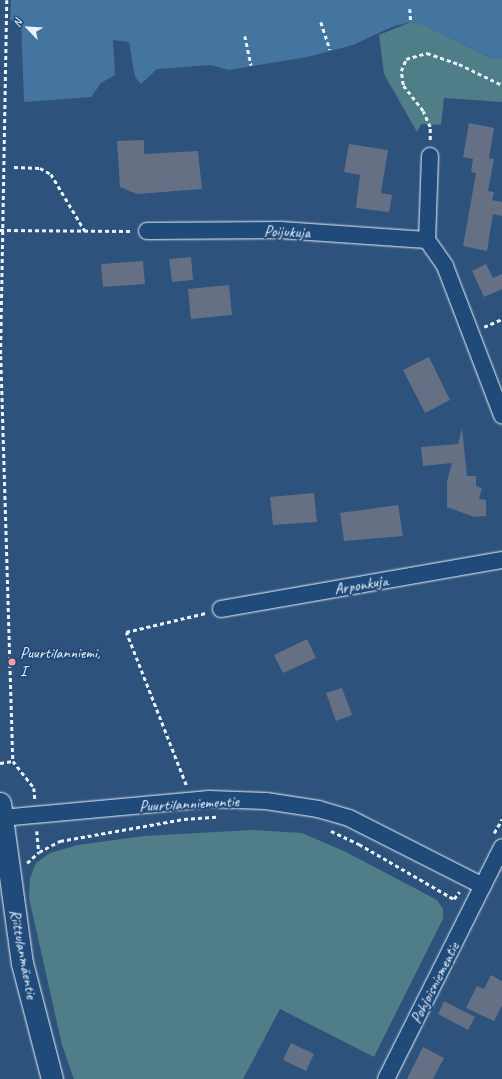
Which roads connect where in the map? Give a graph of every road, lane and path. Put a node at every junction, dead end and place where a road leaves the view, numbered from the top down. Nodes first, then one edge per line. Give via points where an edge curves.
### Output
1 (7, 0) edge
2 (410, 9) dead end
3 (322, 22) dead end
4 (411, 22) dead end
5 (245, 36) dead end
6 (330, 50) dead end
7 (250, 65) dead end
8 (502, 85) edge
9 (430, 156) joint
10 (14, 167) dead end
11 (1, 230) edge
12 (85, 231) junction
13 (147, 231) joint
14 (427, 240) junction
15 (502, 415) edge
16 (502, 560) edge
17 (221, 609) joint
18 (13, 761) junction
19 (0, 763) edge
20 (190, 801) junction
21 (1, 811) edge
22 (36, 816) junction
23 (224, 816) dead end
24 (502, 819) edge
25 (327, 830) dead end
26 (496, 844) edge
27 (498, 867) edge
28 (468, 878) junction
29 (483, 886) junction
30 (52, 1079) edge
31 (386, 1079) edge

1 - 11 path
2 - 4 path
3 - 6 path
5 - 7 path
8 - 9 path via 459,64 427,53 406,59 401,71 403,85 423,111 430,127
9 - 14 street
10 - 12 path via 40,168 51,174
11 - 12 path
11 - 18 path via 1,356
12 - 13 path
13 - 14 street, Poijukuja via 281,230
14 - 15 street via 445,266
16 - 17 street, Arponkuja
17 - 20 path via 126,632 182,769
18 - 19 path
18 - 22 path via 34,788
20 - 22 street, Puurtilanniementie
20 - 28 street, Puurtilanniementie via 266,802 318,809 349,818
21 - 22 street, Puurtilanniementie
21 - 30 street, Riittulanmäentie via 22,963
22 - 23 path via 39,852 60,841 184,819
24 - 26 path
25 - 28 path via 360,844 454,899
26 - 27 street
27 - 29 street
28 - 29 street, Puurtilanniementie
29 - 31 street, Pohjoisniementie

